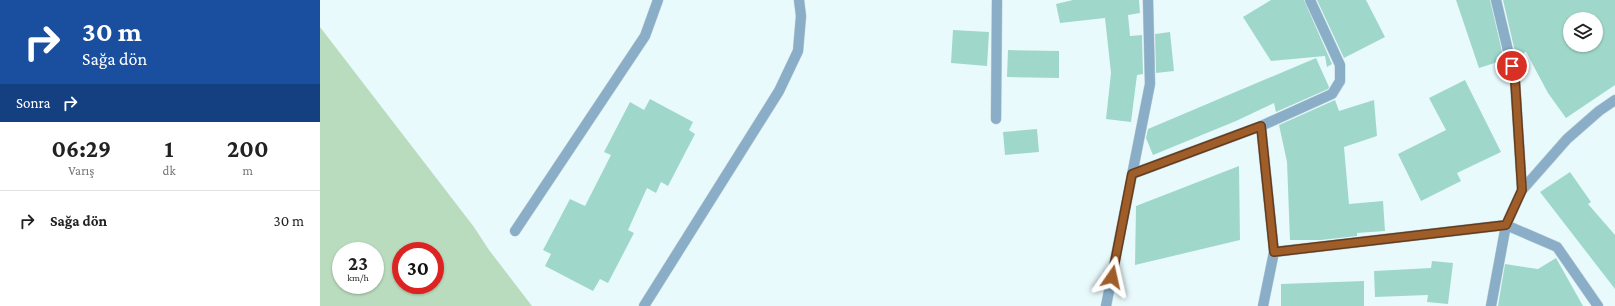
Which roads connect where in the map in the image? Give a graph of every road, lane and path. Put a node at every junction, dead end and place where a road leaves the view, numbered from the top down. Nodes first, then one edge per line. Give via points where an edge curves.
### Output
1 (658, 0) edge
2 (798, 0) edge
3 (998, 0) edge
4 (1148, 0) edge
5 (1310, 0) edge
6 (1496, 0) edge
7 (1615, 100) edge
8 (996, 119) dead end
9 (1261, 126) junction
10 (1132, 174) junction
11 (1522, 190) junction
12 (1506, 225) junction
13 (515, 231) dead end
14 (1274, 252) junction
15 (644, 306) edge
16 (1106, 306) edge
17 (1263, 306) edge
18 (1491, 306) edge
19 (1598, 306) edge

1 - 13 street via 645,36
2 - 15 street via 801,16 798,50 779,91
3 - 8 street
4 - 10 street via 1150,84
5 - 9 street via 1340,65 1340,80 1332,94
6 - 11 street via 1515,80
7 - 11 street via 1598,110 1567,139
9 - 10 street
9 - 14 street
10 - 16 street
11 - 12 street
12 - 14 street
12 - 18 street
12 - 19 street via 1558,247
14 - 17 street

